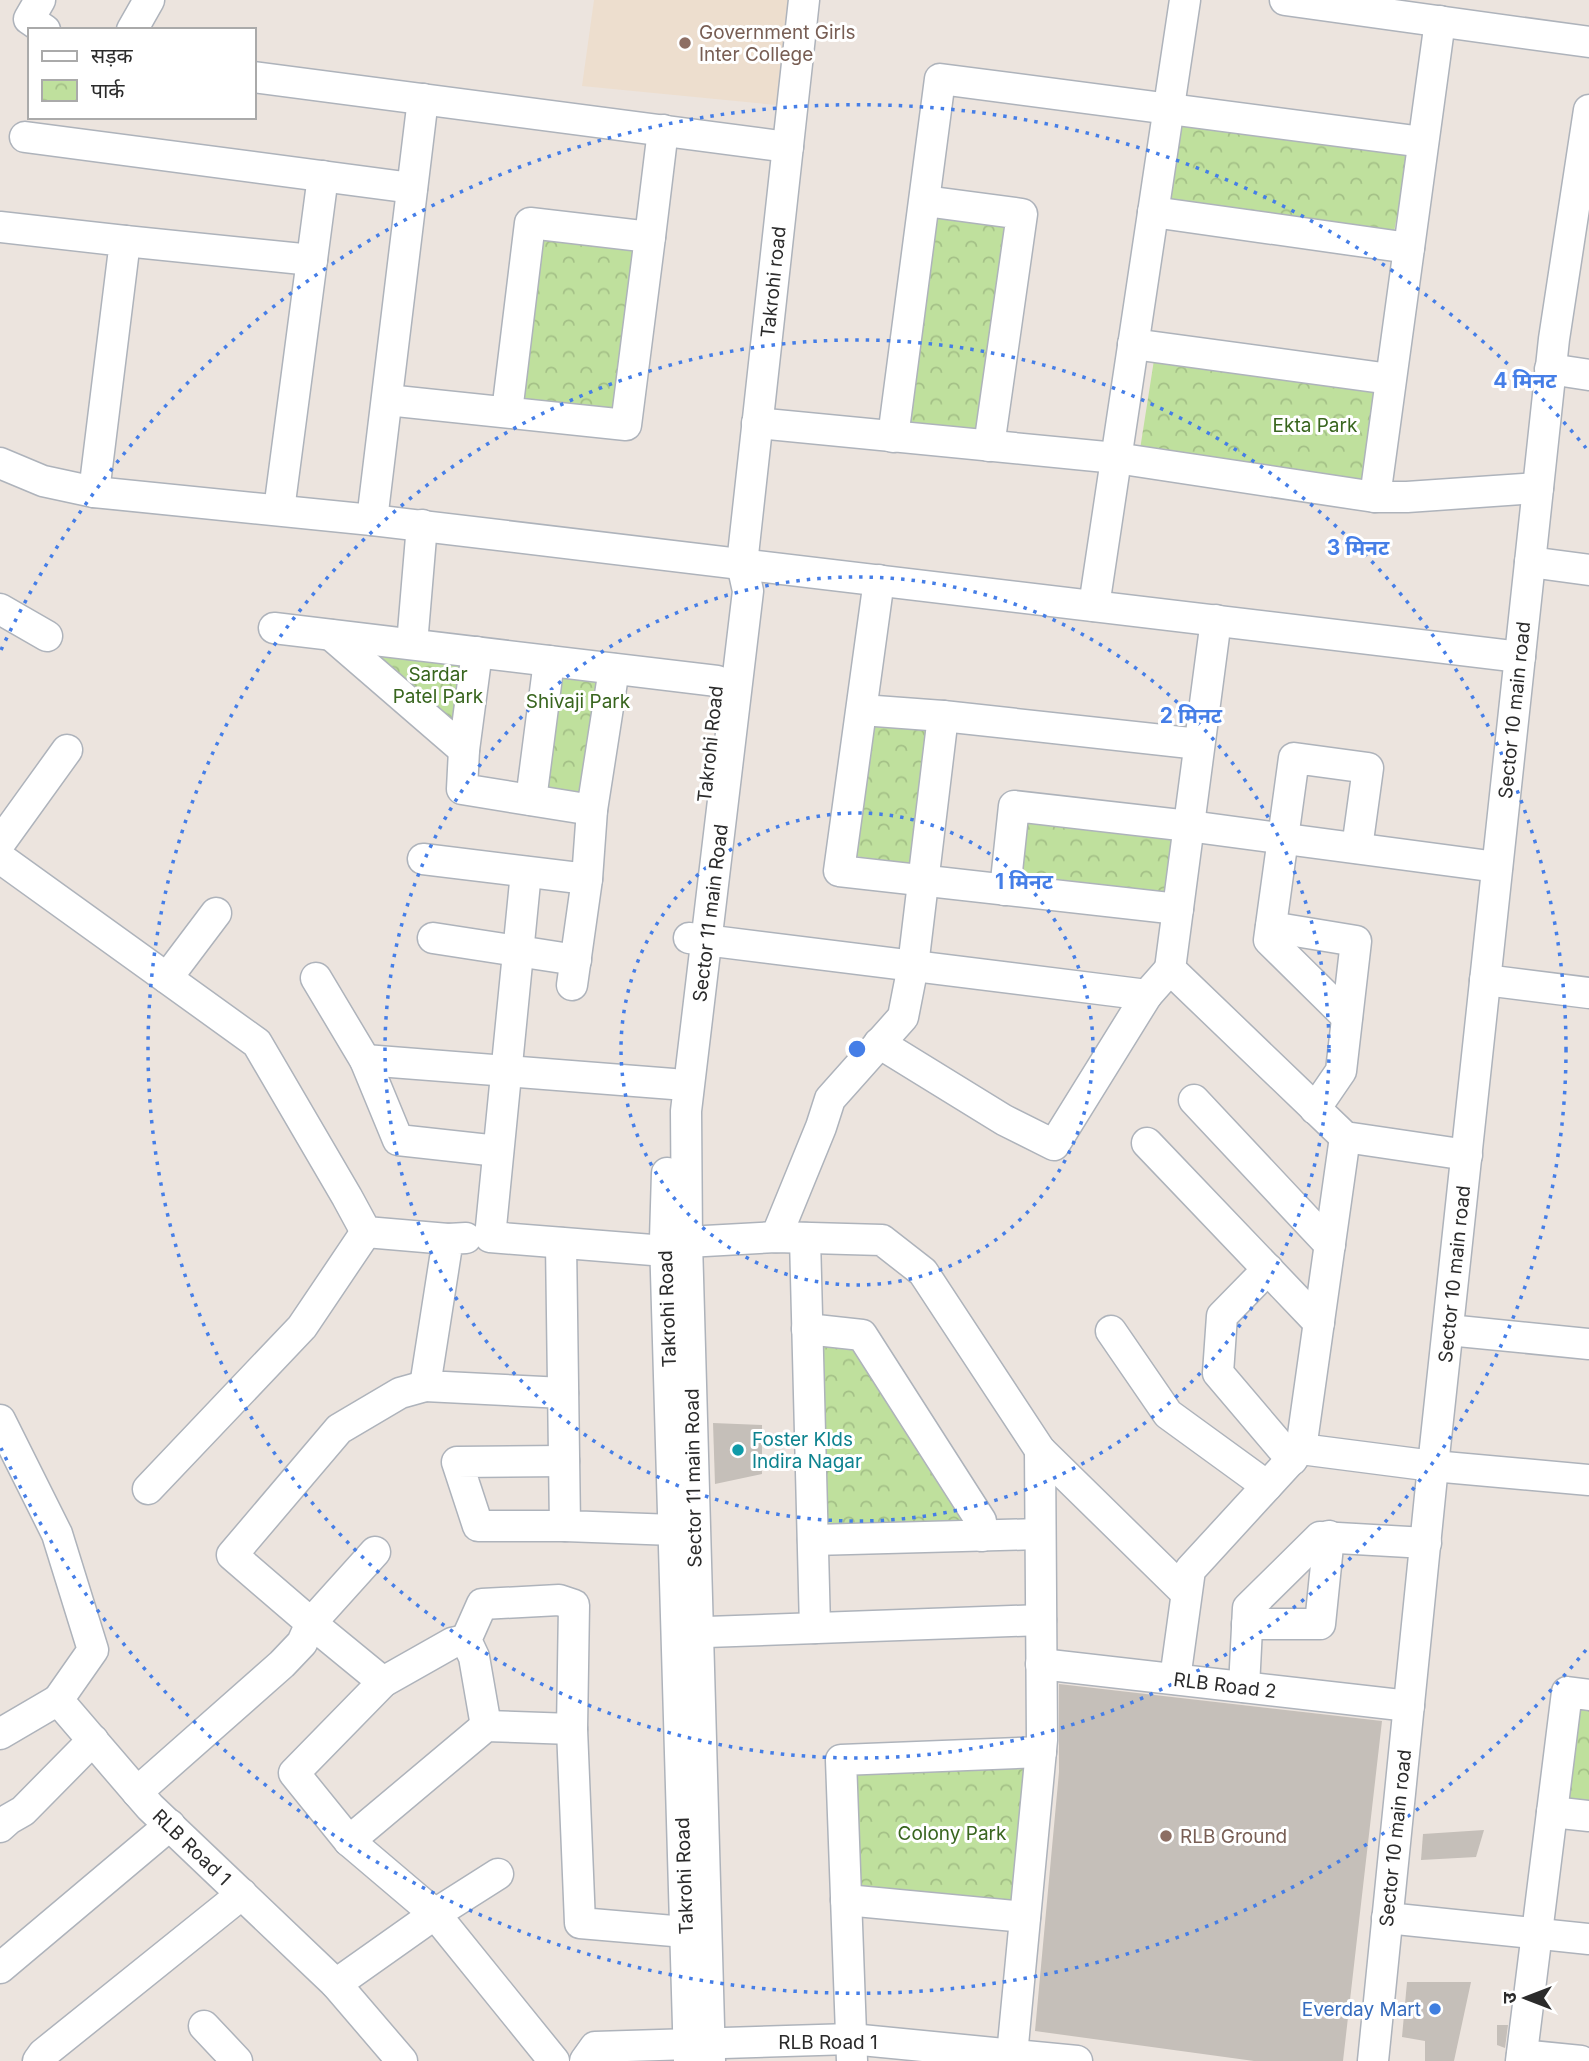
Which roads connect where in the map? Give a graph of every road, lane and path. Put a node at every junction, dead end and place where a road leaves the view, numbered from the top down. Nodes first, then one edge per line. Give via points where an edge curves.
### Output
1 (40, 0) edge
2 (149, 0) edge
3 (804, 0) edge
4 (1185, 0) edge
5 (1285, 0) edge
6 (1440, 21) junction
7 (42, 28) edge
8 (133, 28) edge
9 (1589, 42) edge
10 (256, 76) edge
11 (423, 99) junction
12 (1168, 110) junction
13 (1589, 110) edge
14 (663, 130) junction
15 (25, 137) dead end
16 (1423, 142) junction
17 (788, 147) junction
18 (323, 176) junction
19 (412, 188) junction
20 (925, 201) junction
21 (1153, 212) junction
22 (0, 227) edge
23 (650, 237) junction
24 (125, 241) junction
25 (1409, 248) junction
26 (312, 260) junction
27 (1133, 344) junction
28 (1550, 369) junction
29 (1589, 374) edge
30 (1390, 379) junction
31 (387, 400) junction
32 (507, 412) junction
33 (757, 423) junction
34 (893, 436) junction
35 (989, 446) junction
36 (1116, 458) junction
37 (0, 463) edge
38 (1538, 488) junction
39 (94, 492) junction
40 (1375, 497) junction
41 (279, 510) junction
42 (372, 520) junction
43 (422, 525) junction
44 (1530, 562) junction
45 (742, 564) junction
46 (1589, 570) edge
47 (879, 580) junction
48 (1094, 606) junction
49 (0, 609) edge
50 (1216, 621) junction
51 (274, 628) dead end
52 (331, 635) junction
53 (47, 636) dead end
54 (412, 644) junction
55 (477, 652) junction
56 (1520, 657) junction
57 (549, 661) junction
58 (614, 669) junction
59 (717, 681) junction
60 (862, 710) junction
61 (943, 716) junction
62 (1199, 744) junction
63 (67, 750) dead end
64 (464, 750) junction
65 (531, 800) junction
66 (592, 810) junction
67 (1189, 826) junction
68 (1283, 838) junction
69 (0, 844) edge
70 (1357, 848) junction
71 (0, 858) edge
72 (423, 859) dead end
73 (1497, 867) junction
74 (526, 872) junction
75 (587, 879) junction
76 (923, 881) junction
77 (1005, 890) junction
78 (1178, 909) junction
79 (216, 913) dead end
80 (1271, 927) junction
81 (433, 938) dead end
82 (698, 939) junction
83 (518, 952) junction
84 (913, 966) junction
85 (1170, 969) junction
86 (167, 978) junction
87 (316, 978) dead end
88 (1485, 980) junction
89 (1589, 993) edge
90 (1147, 995) junction
91 (1347, 1017) junction
92 (879, 1043) junction
93 (365, 1060) junction
94 (507, 1072) junction
95 (673, 1084) junction
96 (1194, 1100) dead end
97 (1315, 1109) junction
98 (1345, 1137) junction
99 (1147, 1143) dead end
100 (499, 1151) junction
101 (1467, 1155) junction
102 (366, 1232) junction
103 (490, 1237) junction
104 (790, 1237) junction
105 (448, 1239) junction
106 (561, 1243) junction
107 (1329, 1245) junction
108 (676, 1246) junction
109 (1268, 1269) junction
110 (1319, 1323) junction
111 (807, 1329) junction
112 (1448, 1330) junction
113 (1111, 1331) dead end
114 (1589, 1344) edge
115 (425, 1386) junction
116 (563, 1393) junction
117 (0, 1420) edge
118 (1040, 1450) junction
119 (1296, 1454) junction
120 (564, 1461) junction
121 (1433, 1466) junction
122 (1589, 1480) edge
123 (1267, 1486) junction
124 (148, 1489) dead end
125 (565, 1526) junction
126 (674, 1530) junction
127 (1040, 1534) junction
128 (982, 1536) junction
129 (1329, 1536) junction
130 (813, 1540) junction
131 (1426, 1543) junction
132 (376, 1552) dead end
133 (1186, 1593) junction
134 (1041, 1620) junction
135 (311, 1623) junction
136 (1247, 1623) junction
137 (815, 1628) junction
138 (687, 1633) junction
139 (466, 1640) junction
140 (1041, 1664) junction
141 (1175, 1679) junction
142 (383, 1682) junction
143 (1244, 1687) junction
144 (1589, 1695) edge
145 (58, 1700) junction
146 (1409, 1706) junction
147 (486, 1726) junction
148 (572, 1729) junction
149 (0, 1734) edge
150 (93, 1740) junction
151 (1041, 1752) junction
152 (137, 1792) junction
153 (1552, 1812) junction
154 (1589, 1816) edge
155 (170, 1825) junction
156 (0, 1827) edge
157 (349, 1841) junction
158 (498, 1874) dead end
159 (242, 1894) junction
160 (846, 1900) junction
161 (435, 1914) junction
162 (1025, 1917) junction
163 (1387, 1918) junction
164 (685, 1932) junction
165 (1537, 1934) junction
166 (1589, 1939) edge
167 (0, 1968) edge
168 (336, 1984) junction
169 (204, 2026) dead end
170 (851, 2050) edge
171 (700, 2053) edge
172 (1012, 2055) junction
173 (1522, 2058) edge
174 (44, 2059) edge
175 (237, 2061) edge
176 (402, 2061) edge
177 (554, 2061) edge
178 (585, 2061) edge
179 (1077, 2061) edge
180 (1373, 2061) edge
181 (1581, 2061) edge

1 - 7 street via 29,19
2 - 8 street
3 - 17 street, Takrohi road
4 - 12 street
5 - 6 street
6 - 9 street
6 - 16 street
10 - 11 street
11 - 14 street
11 - 19 street
12 - 16 street
12 - 20 street via 940,79
12 - 21 street
13 - 28 street, Sector 10 main road
14 - 17 street
14 - 23 street
15 - 18 street
16 - 25 street
17 - 33 street, Takrohi road
18 - 19 street
18 - 26 street
19 - 31 street
20 - 34 street
20 - 35 street via 1022,214
21 - 25 street
21 - 27 street
22 - 24 street
23 - 32 street via 626,425
23 - 32 street via 530,223
24 - 26 street
24 - 39 street
25 - 30 street
26 - 41 street
27 - 30 street
27 - 36 street
28 - 29 street
28 - 38 street, Sector 10 main road
30 - 40 street
31 - 32 street
31 - 42 street
33 - 34 street
33 - 45 street, Takrohi road
34 - 35 street
35 - 36 street
36 - 40 street
36 - 48 street
37 - 39 street via 43,481
38 - 40 street
38 - 44 street, Sector 10 main road
39 - 41 street
41 - 42 street
42 - 43 street
43 - 45 street
43 - 54 street
44 - 46 street
44 - 56 street, Sector 10 main road
45 - 47 street
45 - 59 street, Takrohi Road via 727,591
45 - 82 street, Sector 11 main Road via 748,592
47 - 48 street
47 - 60 street
48 - 50 street
49 - 53 street
50 - 56 street
50 - 62 street
51 - 52 street
52 - 54 street
52 - 64 street
54 - 55 street
55 - 57 street
55 - 64 street
56 - 73 street, Sector 10 main road
57 - 58 street
57 - 65 street
58 - 59 street
58 - 66 street
59 - 82 street, Takrohi Road
60 - 61 street
60 - 76 street via 839,871
61 - 62 street
61 - 76 street
62 - 67 street
63 - 69 street
64 - 65 street via 462,789
65 - 66 street
66 - 75 street
67 - 68 street
67 - 77 street via 1014,806
67 - 78 street
68 - 70 street
68 - 70 street via 1294,758 1367,768
68 - 80 street
70 - 73 street
71 - 86 street
72 - 74 street
73 - 88 street, Sector 10 main road
74 - 75 street
74 - 83 street
75 - 83 street via 574,972
76 - 77 street
76 - 84 street
77 - 78 street
78 - 85 street
79 - 86 street
80 - 91 street via 1269,940
80 - 91 street via 1356,942
81 - 83 street
82 - 84 street
82 - 95 street, Takrohi Road
82 - 108 street, Sector 11 main Road
83 - 94 street
84 - 90 street
84 - 92 street via 903,1017
85 - 90 street
85 - 97 street
86 - 102 street via 257,1043
87 - 93 street
88 - 89 street
88 - 101 street, Sector 10 main road
90 - 92 street via 1054,1145
91 - 97 street via 1341,1070
92 - 104 street via 830,1099
93 - 94 street
93 - 100 street via 398,1140
94 - 95 street
94 - 100 street
95 - 108 street, Takrohi Road via 669,1123
96 - 107 street
97 - 98 street
98 - 101 street
98 - 107 street
99 - 109 street
100 - 103 street
101 - 112 street, Sector 10 main road
102 - 105 street
102 - 124 street via 302,1327
103 - 105 street
103 - 106 street
104 - 108 street
104 - 111 street
104 - 118 street via 882,1240 923,1272
105 - 115 street
106 - 108 street
106 - 116 street
107 - 110 street
108 - 126 street, Takrohi Road
108 - 138 street, Sector 11 main Road
109 - 110 street
109 - 119 street via 1222,1316 1218,1373
110 - 119 street
111 - 128 street via 862,1335 981,1521
111 - 130 street
112 - 114 street
112 - 121 street, Sector 10 main road
113 - 123 street via 1168,1414
115 - 116 street
115 - 135 street via 400,1393 339,1429 232,1555
116 - 120 street
117 - 145 street via 57,1534 93,1650
118 - 127 street
118 - 133 street
119 - 121 street
119 - 123 street
120 - 125 street
120 - 125 street via 457,1462 478,1526
121 - 122 street
121 - 131 street, Sector 10 main road
123 - 133 street via 1189,1570
125 - 126 street
126 - 138 street, Takrohi Road
127 - 128 street
127 - 134 street
128 - 130 street
129 - 131 street
129 - 136 street via 1320,1537 1248,1608
129 - 136 street via 1320,1624
130 - 137 street
131 - 146 street, Sector 10 main road
132 - 135 street
133 - 141 street
134 - 137 street
134 - 140 street
135 - 142 street
135 - 152 street via 302,1643 282,1664
136 - 143 street
137 - 138 street
138 - 164 street, Takrohi Road
138 - 171 street, Sector 11 main Road
139 - 142 street via 452,1643
139 - 147 street via 474,1657
139 - 148 street via 482,1604 559,1600 574,1605
140 - 141 street, RLB Road 2
140 - 151 street
141 - 143 street, RLB Road 2
142 - 157 street via 294,1773
143 - 146 street, RLB Road 2
144 - 153 street via 1567,1692
145 - 149 street
145 - 150 street, RLB Road 1
146 - 163 street, Sector 10 main road
147 - 148 street
147 - 157 street
148 - 164 street via 580,1923
150 - 152 street, RLB Road 1
150 - 156 street via 23,1811
151 - 160 street via 841,1760
151 - 162 street
152 - 155 street, RLB Road 1
153 - 154 street
153 - 165 street
155 - 159 street, RLB Road 1
155 - 167 street
157 - 161 street
158 - 161 street
159 - 168 street, RLB Road 1
159 - 174 street
160 - 162 street
160 - 170 street
161 - 168 street
161 - 177 street
162 - 172 street
163 - 165 street
163 - 180 street, Sector 10 main road
164 - 171 street, Takrohi Road
165 - 166 street
165 - 173 street
168 - 176 street, RLB Road 1
169 - 175 street
170 - 171 street, RLB Road 1
170 - 172 street, RLB Road 1
171 - 178 street, RLB Road 1 via 595,2047
172 - 179 street, RLB Road 1
173 - 181 street

